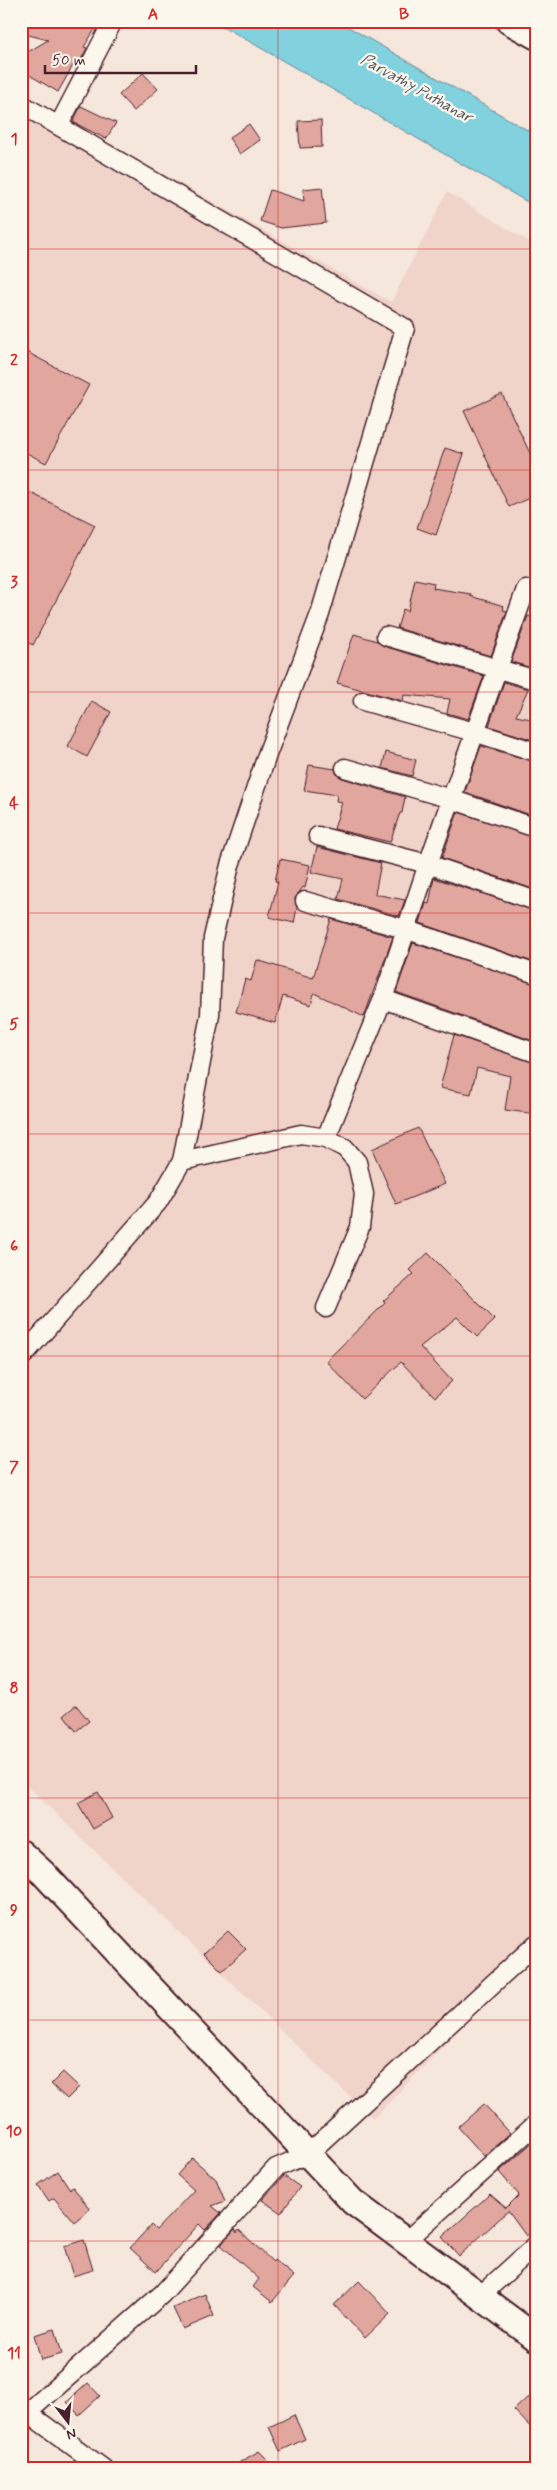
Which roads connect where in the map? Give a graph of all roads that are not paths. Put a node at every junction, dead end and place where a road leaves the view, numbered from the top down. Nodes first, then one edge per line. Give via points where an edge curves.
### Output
1 (113, 21) edge
2 (509, 21) edge
3 (536, 36) edge
4 (21, 104) edge
5 (59, 125) junction
6 (536, 592) edge
7 (386, 636) dead end
8 (497, 668) junction
9 (536, 680) edge
10 (363, 701) dead end
11 (474, 732) junction
12 (536, 752) edge
13 (345, 768) dead end
14 (451, 799) junction
15 (536, 828) edge
16 (318, 836) dead end
17 (428, 864) junction
18 (305, 900) dead end
19 (536, 901) edge
20 (405, 929) junction
21 (536, 974) edge
22 (383, 999) junction
23 (536, 1053) edge
24 (326, 1138) junction
25 (182, 1161) junction
26 (326, 1308) dead end
27 (21, 1358) edge
28 (21, 1853) edge
29 (536, 1944) edge
30 (536, 2124) edge
31 (308, 2154) junction
32 (406, 2242) junction
33 (536, 2245) edge
34 (480, 2296) junction
35 (536, 2338) edge
36 (23, 2414) edge
37 (104, 2469) edge

1 - 5 street
2 - 3 street
4 - 5 street
5 - 25 street via 405,328 320,614 230,865 213,938 210,1015
6 - 8 street via 526,589
7 - 8 street
8 - 9 street
8 - 11 street
10 - 11 street
11 - 12 street
11 - 14 street
13 - 14 street
14 - 15 street
14 - 17 street
16 - 17 street
17 - 19 street
17 - 20 street
18 - 20 street
20 - 21 street
20 - 22 street
22 - 23 street
22 - 24 street
24 - 25 street via 301,1134
24 - 26 street via 346,1148 357,1162 364,1194 360,1227
25 - 27 street via 158,1202
28 - 31 street
29 - 31 street
30 - 32 street
31 - 32 street via 353,2202
31 - 36 street via 276,2168 162,2294
32 - 34 street
33 - 34 street
34 - 35 street
36 - 37 street

